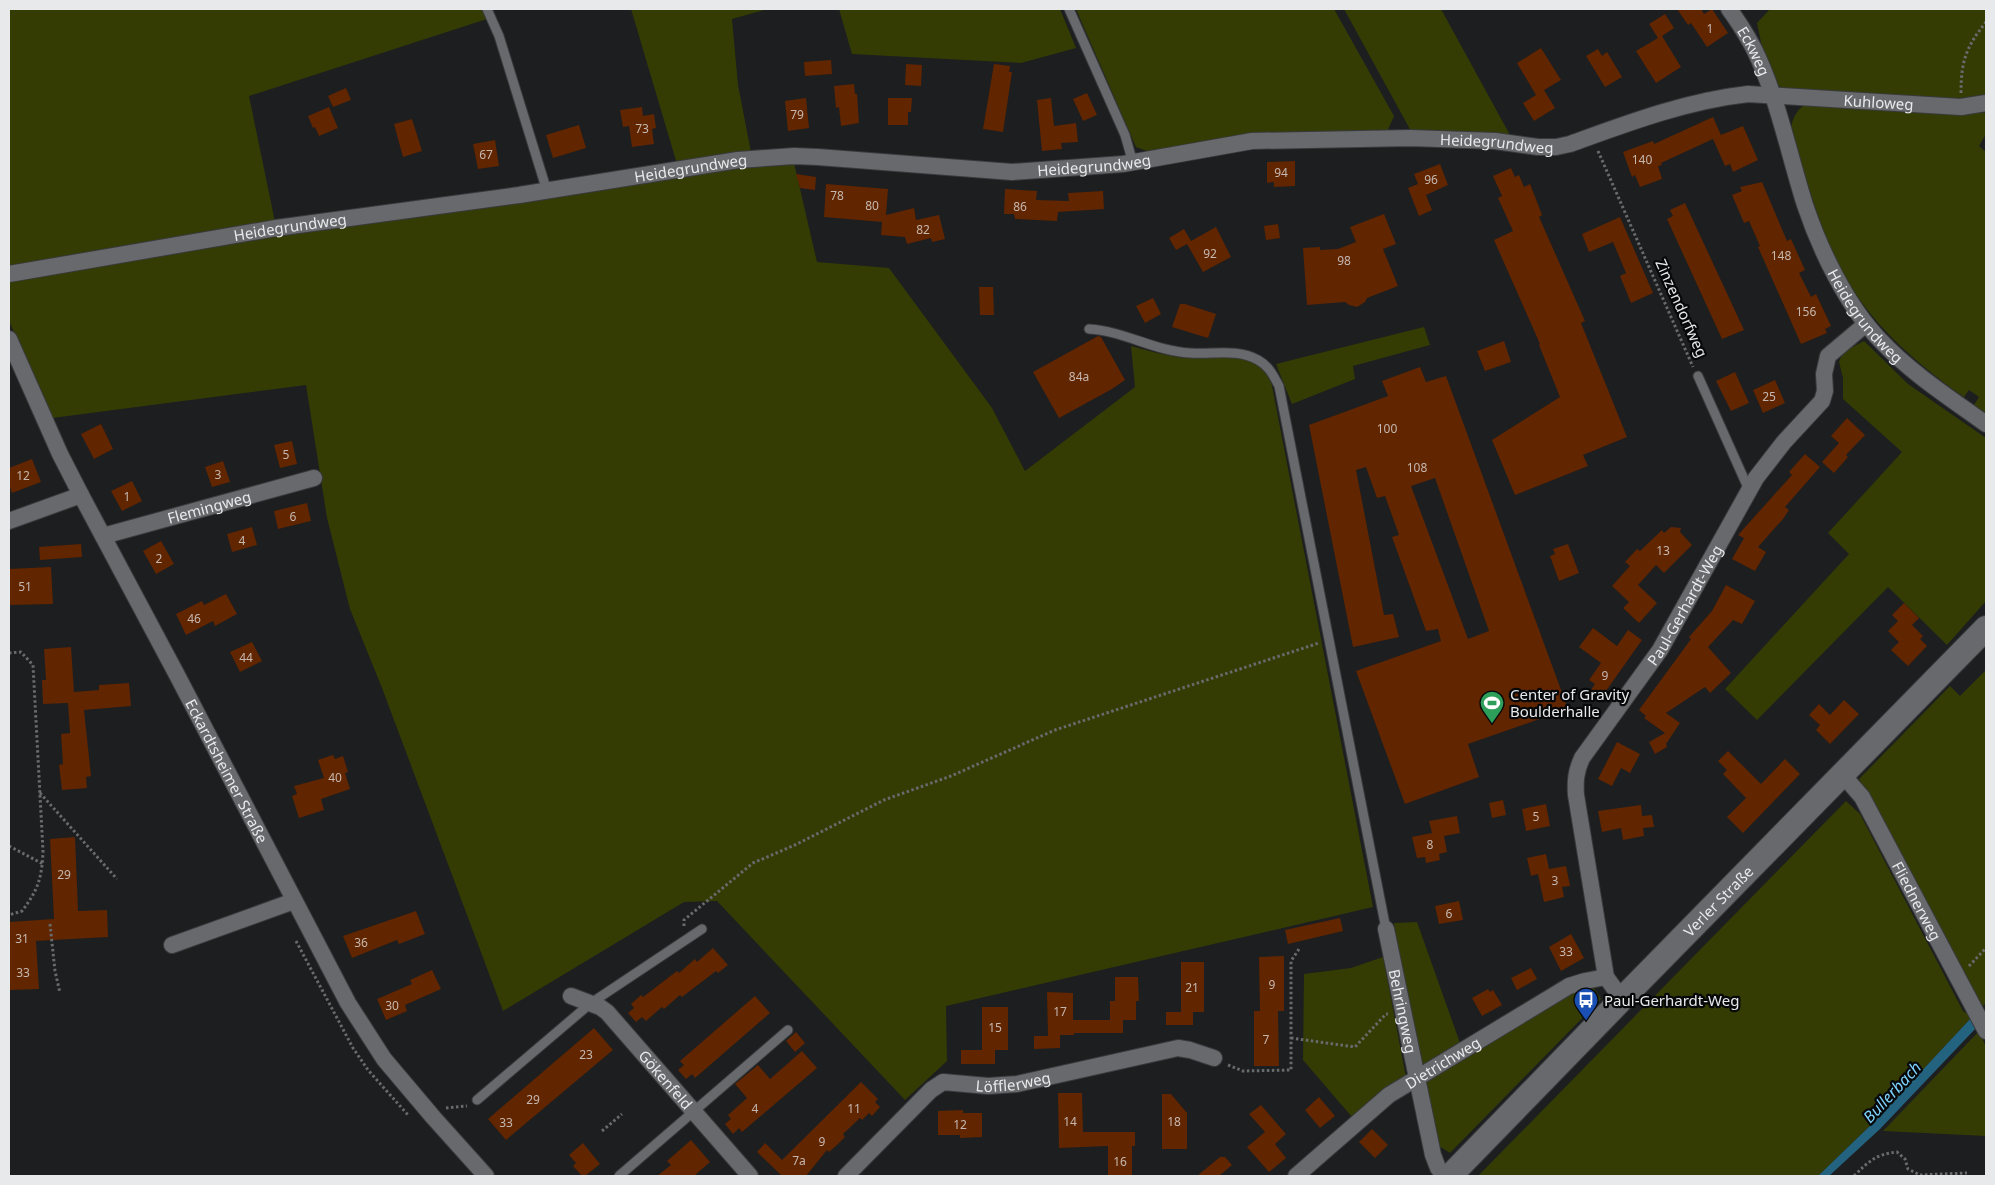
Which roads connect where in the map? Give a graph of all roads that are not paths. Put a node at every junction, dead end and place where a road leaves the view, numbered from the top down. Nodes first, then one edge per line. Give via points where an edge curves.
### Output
1 (487, 9) edge
2 (1068, 9) edge
3 (1730, 9) edge
4 (1771, 95) junction
5 (1986, 102) edge
6 (1133, 162) junction
7 (547, 190) junction
8 (9, 274) edge
9 (1866, 324) junction
10 (1089, 329) dead end
11 (9, 339) edge
12 (1698, 376) road end
13 (1986, 424) edge
14 (314, 478) dead end
15 (1749, 490) junction
16 (81, 495) junction
17 (9, 520) edge
18 (103, 536) junction
19 (1986, 628) edge
20 (1842, 774) junction
21 (294, 901) junction
22 (702, 929) dead end
23 (1386, 929) joint
24 (172, 945) dead end
25 (1606, 977) junction
26 (571, 996) dead end
27 (1622, 998) junction
28 (591, 1003) junction
29 (788, 1030) dead end
30 (1986, 1031) edge
31 (1214, 1058) road end
32 (1416, 1077) junction
33 (477, 1100) dead end
34 (694, 1112) junction
35 (486, 1176) edge
36 (619, 1176) edge
37 (750, 1176) edge
38 (846, 1176) edge
39 (1296, 1176) edge
40 (1446, 1176) edge
41 (1450, 1176) edge

1 - 7 lane via 500,36
2 - 6 lane via 1125,135
3 - 4 street, Eckweg via 1754,48
4 - 5 street, Kuhloweg via 1961,106
4 - 6 street, Heidegrundweg via 1748,94 1657,113 1556,147 1411,138 1252,141
4 - 9 street, Heidegrundweg via 1816,233 1840,283
6 - 7 street, Heidegrundweg via 1012,172 794,156 738,160
7 - 8 street, Heidegrundweg via 276,228
9 - 13 street, Heidegrundweg via 1914,372
9 - 15 street, Paul-Gerhardt-Weg via 1828,356 1822,401 1784,442
10 - 23 lane via 1107,330 1189,354 1239,353 1270,368 1279,386
11 - 16 street, Eckardtsheimer Straße
12 - 15 lane, Zinzendorfweg
14 - 18 street, Flemingweg
15 - 25 street, Paul-Gerhardt-Weg via 1660,650 1578,768 1576,796
16 - 17 street
16 - 18 street, Eckardtsheimer Straße
18 - 21 street, Eckardtsheimer Straße
19 - 20 main road, Verler Straße
20 - 27 main road, Verler Straße
20 - 30 street, Fliednerweg via 1862,797
21 - 24 street
21 - 35 street, Eckardtsheimer Straße via 362,1026 384,1059
22 - 28 lane
23 - 32 street, Behringweg
25 - 27 street, Paul-Gerhardt-Weg
25 - 32 street, Dietrichweg via 1568,986
26 - 28 street, Gökenfeld
27 - 41 main road, Verler Straße
28 - 33 lane
28 - 34 street, Gökenfeld via 607,1012
29 - 34 lane
31 - 38 street, Löfflerweg via 1178,1048 1017,1084 988,1086 943,1082 931,1090
32 - 39 street, Dietrichweg via 1389,1095
32 - 40 street, Behringweg via 1433,1155 1438,1168
34 - 36 lane
34 - 37 street, Gökenfeld

